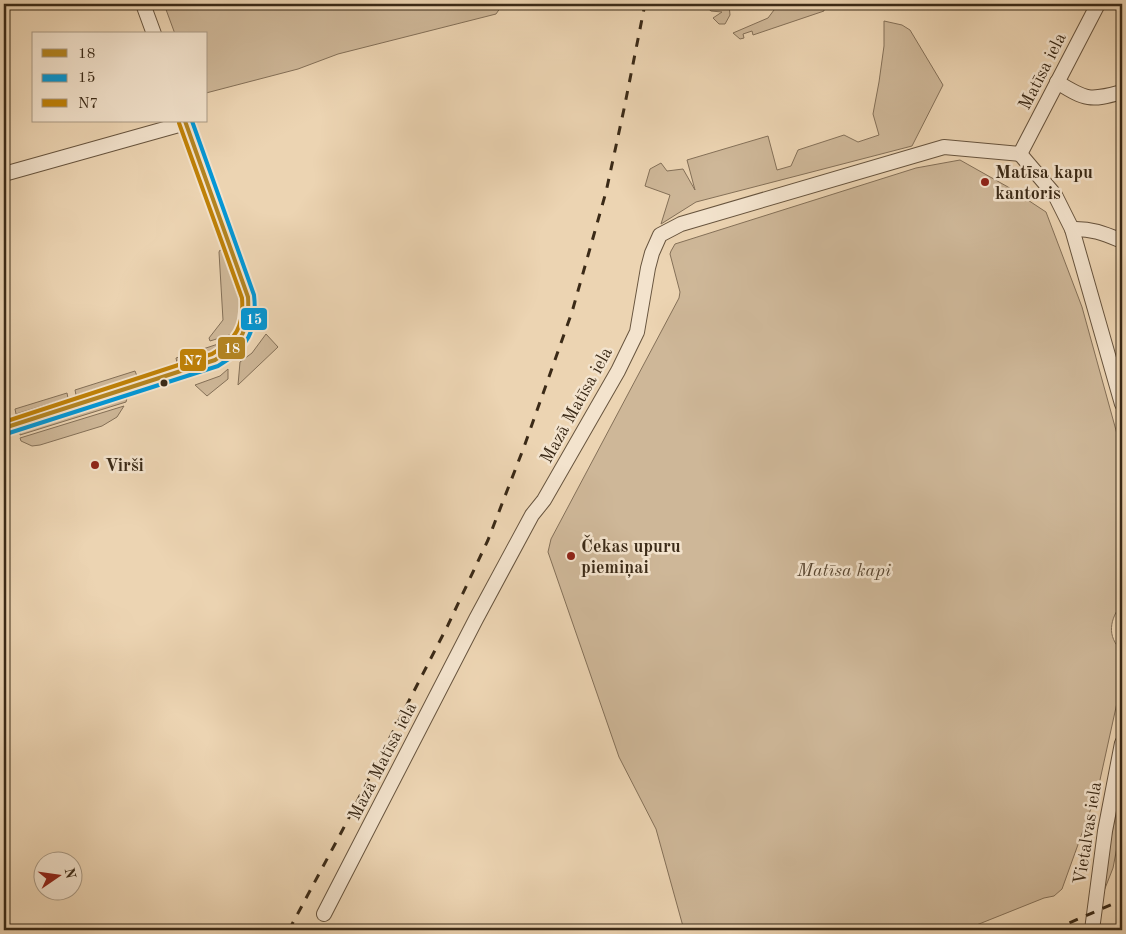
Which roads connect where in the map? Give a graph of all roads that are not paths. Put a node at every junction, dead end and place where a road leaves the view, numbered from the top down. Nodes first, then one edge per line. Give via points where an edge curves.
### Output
1 (143, 4) edge
2 (1098, 4) edge
3 (153, 32) edge
4 (1058, 82) junction
5 (1122, 92) edge
6 (185, 122) edge
7 (1020, 154) junction
8 (4, 174) edge
9 (1072, 229) junction
10 (1122, 241) edge
11 (1122, 404) edge
12 (4, 428) edge
13 (1122, 743) edge
14 (324, 914) dead end
15 (1092, 930) edge

1 - 3 street
2 - 4 street, Matīsa iela
4 - 5 street via 1092,98
4 - 7 street, Matīsa iela
6 - 8 street
6 - 12 street via 246,291 249,309 244,332 234,348 215,360
7 - 9 street via 1055,195
7 - 14 street, Mazā Matīsa iela via 944,147 681,224 660,235 652,253 637,332 618,371 489,593
9 - 10 street via 1087,228
9 - 11 street
13 - 15 street, Vietalvas iela via 1105,831

